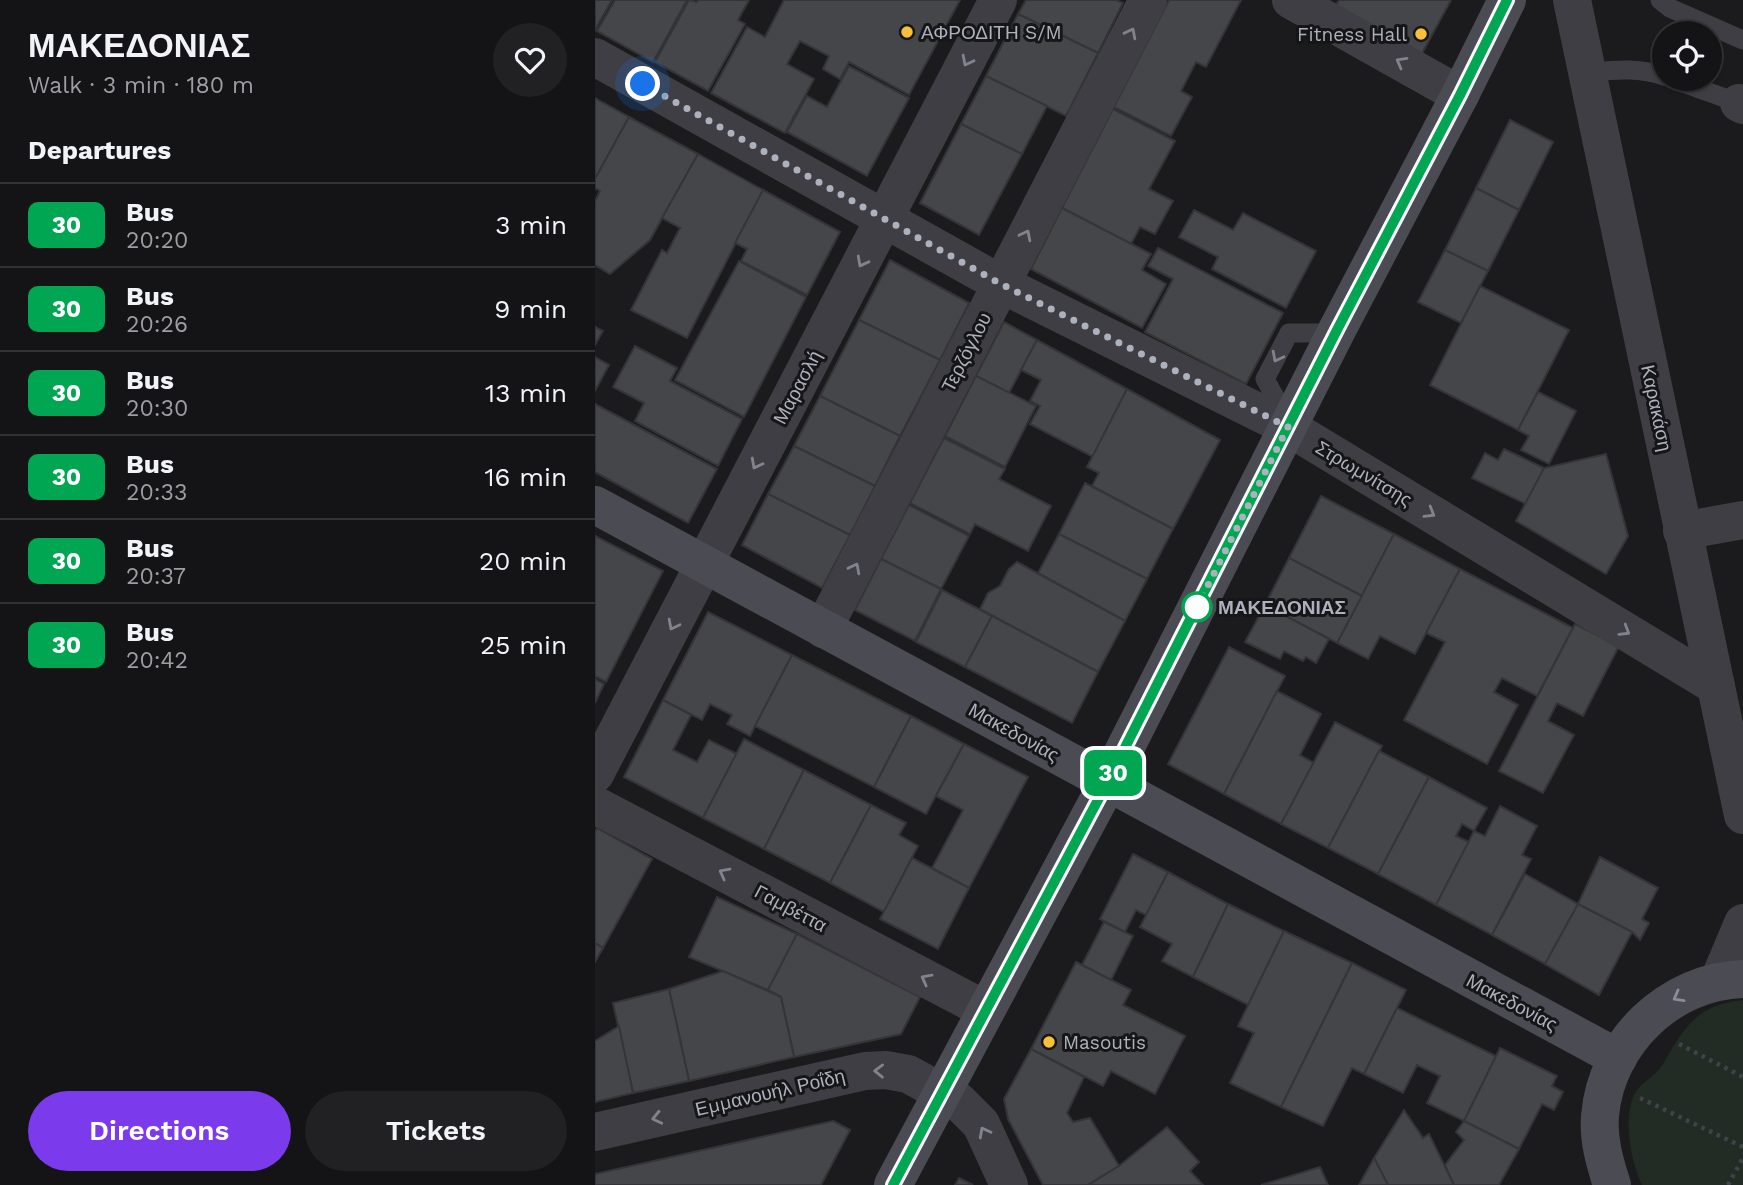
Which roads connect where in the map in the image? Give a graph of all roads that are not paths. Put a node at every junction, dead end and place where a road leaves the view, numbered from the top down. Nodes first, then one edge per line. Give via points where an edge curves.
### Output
1 (998, 0) edge
2 (1148, 0) edge
3 (1291, 0) edge
4 (1507, 0) edge
5 (1572, 0) edge
6 (1660, 0) edge
7 (1743, 40) edge
8 (595, 57) edge
9 (1652, 71) edge
10 (1586, 72) junction
11 (1709, 91) edge
12 (1460, 95) junction
13 (1742, 102) edge
14 (885, 219) junction
15 (1001, 284) junction
16 (1319, 333) dead end
17 (1284, 416) junction
18 (595, 505) edge
19 (1743, 520) edge
20 (1682, 531) junction
21 (704, 564) junction
22 (823, 629) junction
23 (1716, 686) junction
24 (595, 774) edge
25 (1107, 783) junction
26 (595, 805) edge
27 (1743, 815) edge
28 (1743, 923) edge
29 (1731, 979) edge
30 (986, 1010) junction
31 (1613, 1070) junction
32 (943, 1091) junction
33 (595, 1132) edge
34 (893, 1185) edge
35 (1009, 1185) edge
36 (1612, 1185) edge

1 -> 14 street, Μαρασλή
15 -> 2 street, Τερζόγλου
12 -> 3 street
4 - 12 street
5 - 10 street, Καρακάση
6 - 7 lane
8 - 14 street, Στρωμνίτσης
9 - 10 lane
10 - 20 street, Καρακάση
11 - 13 lane
12 - 17 street
14 - 15 street, Στρωμνίτσης
14 -> 21 street, Μαρασλή
15 - 17 street, Στρωμνίτσης
22 -> 15 street, Τερζόγλου
16 -> 17 lane via 1289,333 1265,379
17 -> 23 street, Στρωμνίτσης
17 - 25 street
18 - 21 street, Μακεδονίας
19 - 20 street
20 - 23 street, Καρακάση
21 - 22 street, Μακεδονίας
21 -> 24 street, Μαρασλή
22 - 25 street, Μακεδονίας
23 - 27 street, Καρακάση
25 - 30 street
25 - 31 street, Μακεδονίας
30 -> 26 street, Γαμβέττα
28 - 29 street
29 -> 31 street via 1693,989 1665,1004 1641,1024
30 - 32 street
31 - 36 street via 1600,1116
32 -> 33 street, Εμμανουήλ Ροΐδη via 908,1074 865,1071
32 - 34 street
35 -> 32 street via 981,1124

